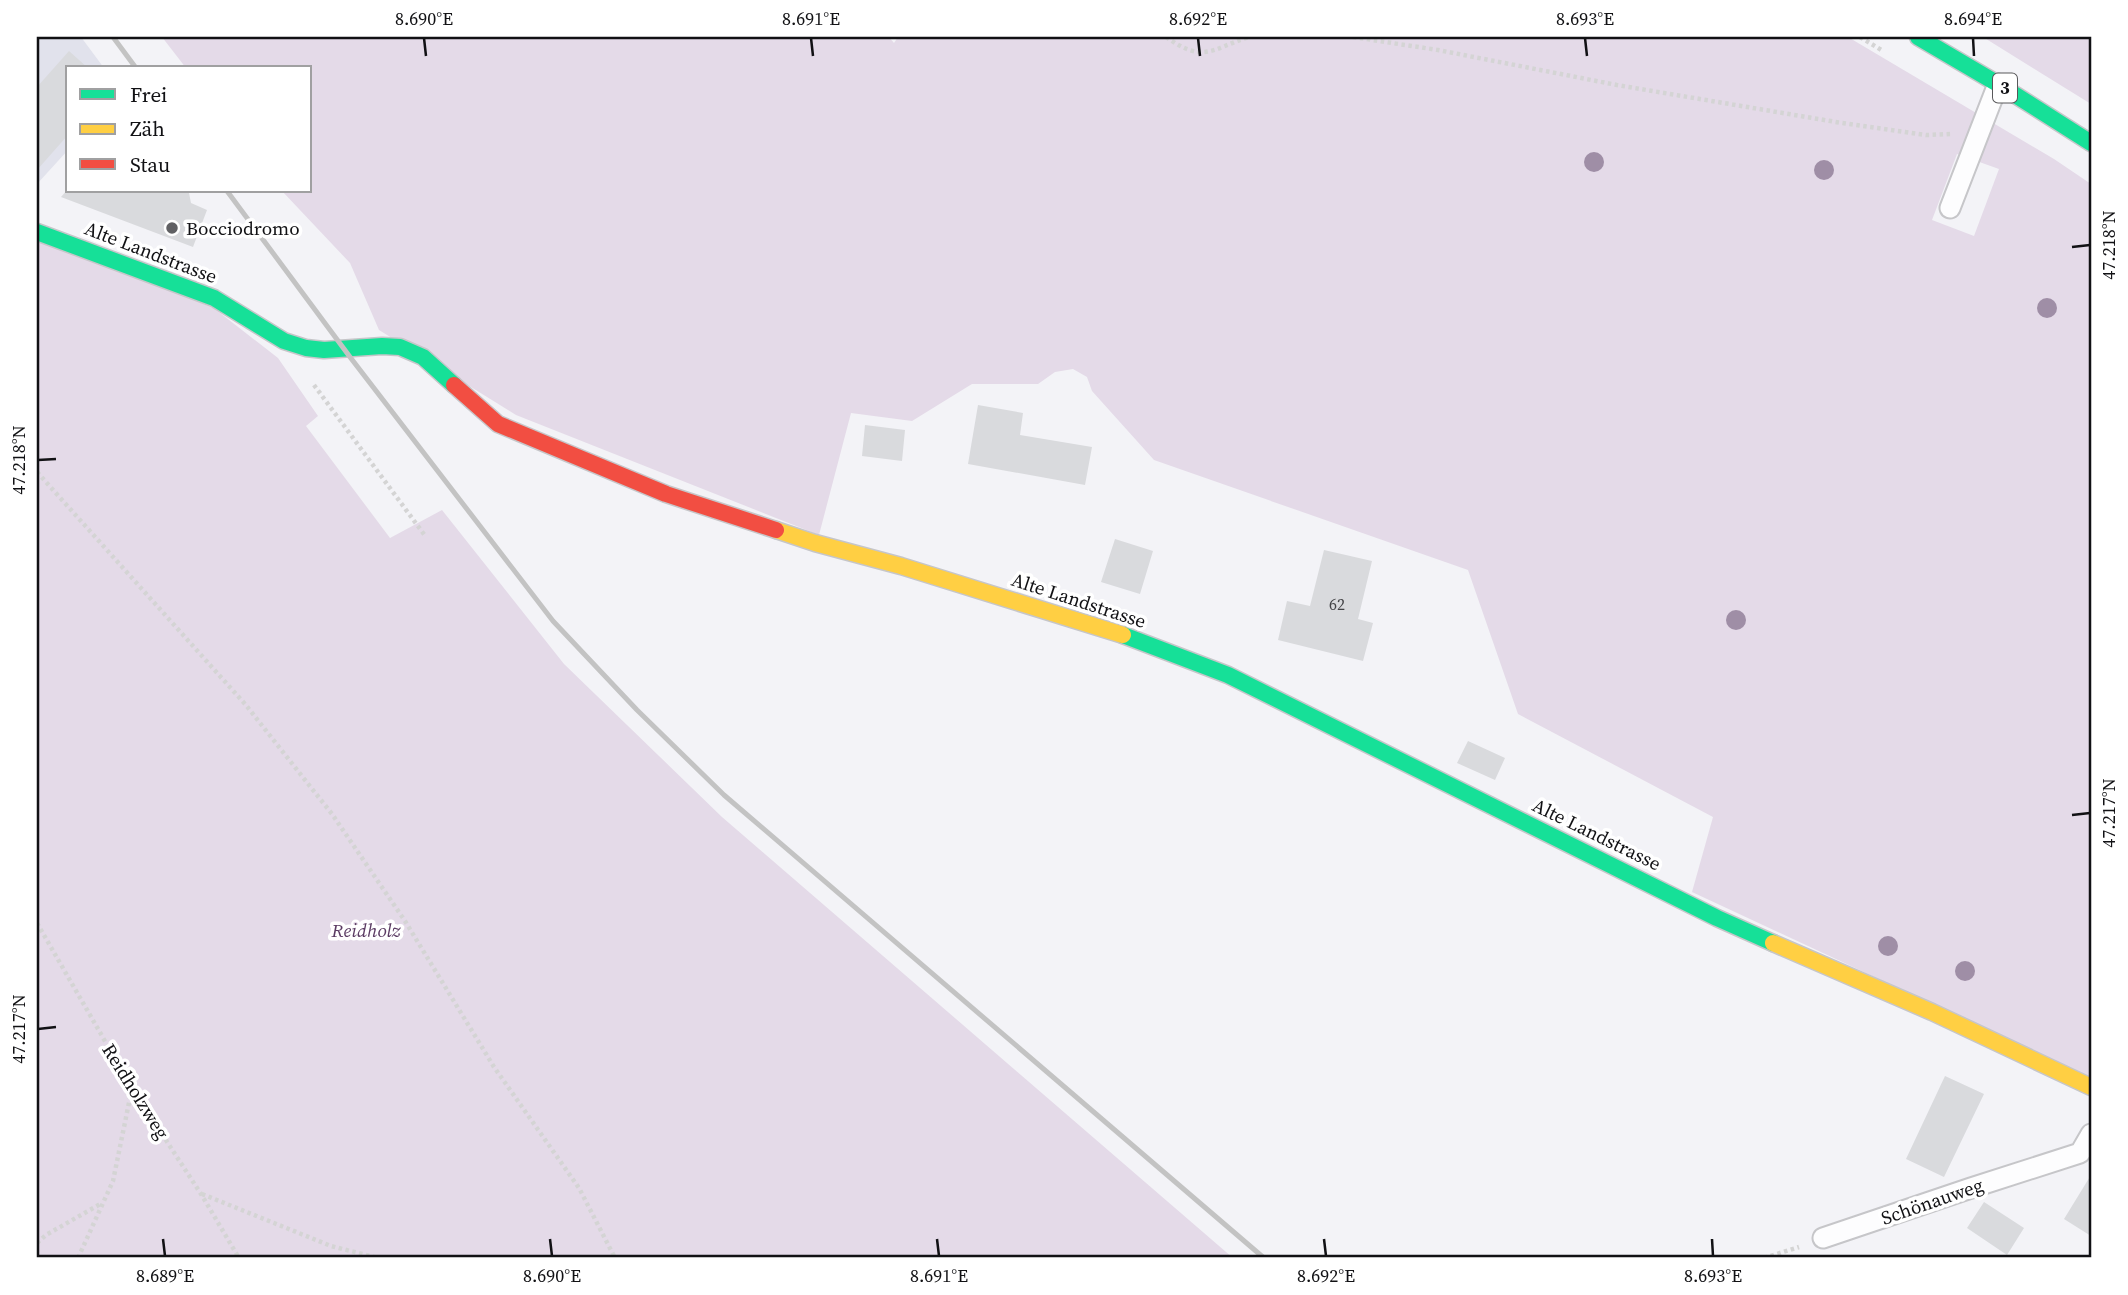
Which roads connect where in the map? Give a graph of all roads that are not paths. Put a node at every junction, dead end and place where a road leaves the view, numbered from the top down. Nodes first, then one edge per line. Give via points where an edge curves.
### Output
1 (1918, 37) edge
2 (1998, 84) junction
3 (2091, 143) edge
4 (1950, 208) dead end
5 (37, 232) edge
6 (2091, 1087) edge
7 (2091, 1134) edge
8 (1823, 1238) road end

1 - 2 street, 3
2 - 3 street, 3
2 - 4 lane
5 - 6 street, Alte Landstrasse via 214,298 284,341 306,348 400,347 423,357 498,424 666,495 1110,630 1228,675 1717,918
7 - 8 lane, Schönauweg via 2080,1153

